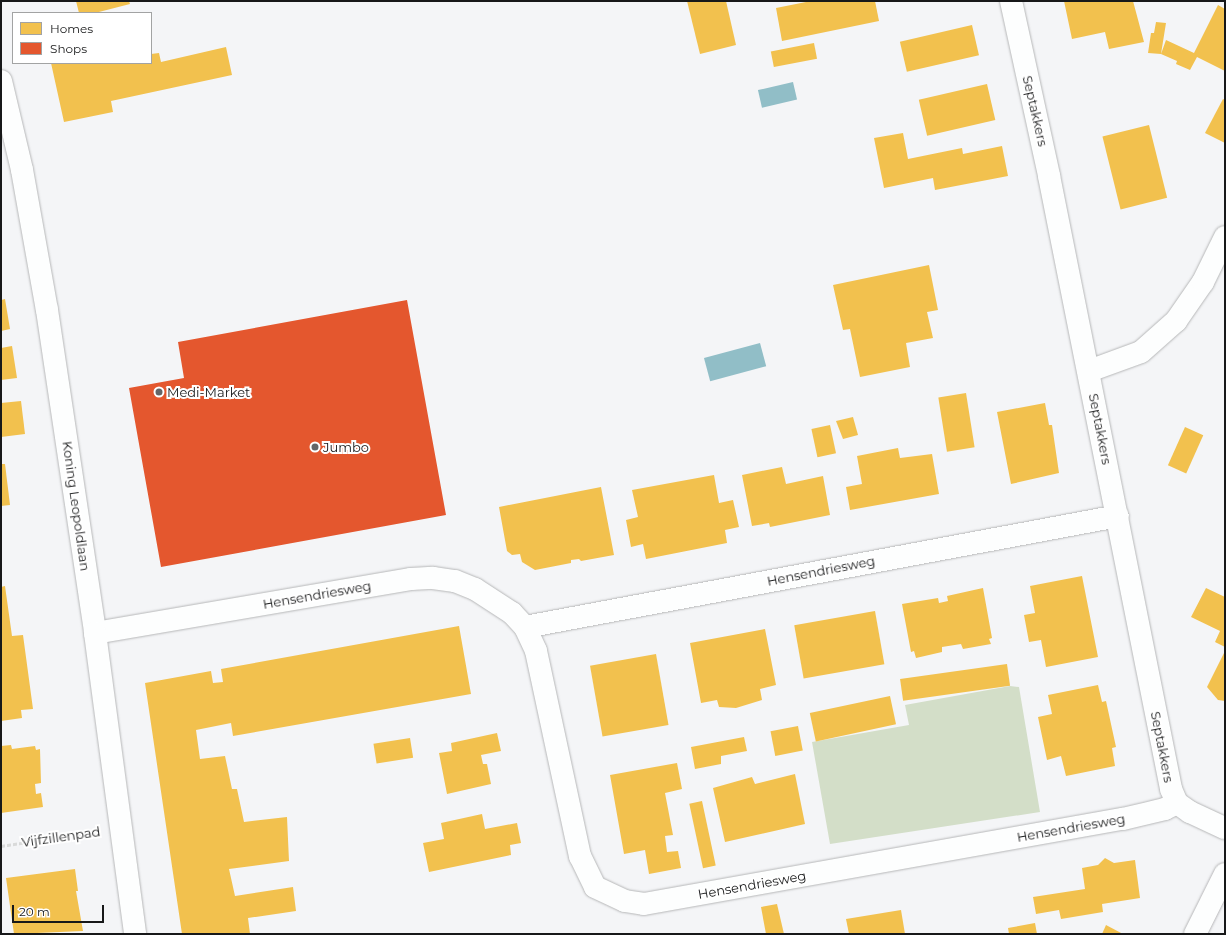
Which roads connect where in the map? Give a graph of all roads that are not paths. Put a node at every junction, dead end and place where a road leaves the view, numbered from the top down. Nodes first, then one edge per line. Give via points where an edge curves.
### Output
1 (1011, 1) edge
2 (1, 81) edge
3 (1225, 237) edge
4 (1089, 371) junction
5 (1118, 516) junction
6 (525, 627) junction
7 (95, 634) junction
8 (1177, 803) junction
9 (1225, 828) edge
10 (1225, 874) edge
11 (135, 934) edge
12 (1195, 934) edge

1 - 4 street, Septakkers
2 - 7 street, Koning Leopoldlaan via 22,170 47,310
3 - 4 street via 1203,282 1176,321 1141,352
4 - 5 street, Septakkers
5 - 6 street, Hensendriesweg
5 - 8 street, Septakkers via 1167,770
6 - 7 street, Hensendriesweg via 512,613 475,589 455,581 433,578 411,579
6 - 8 street, Hensendriesweg via 536,651 580,856 595,886 625,901 644,904 1123,819 1165,809
7 - 11 street, Koning Leopoldlaan
8 - 9 street
10 - 12 street

